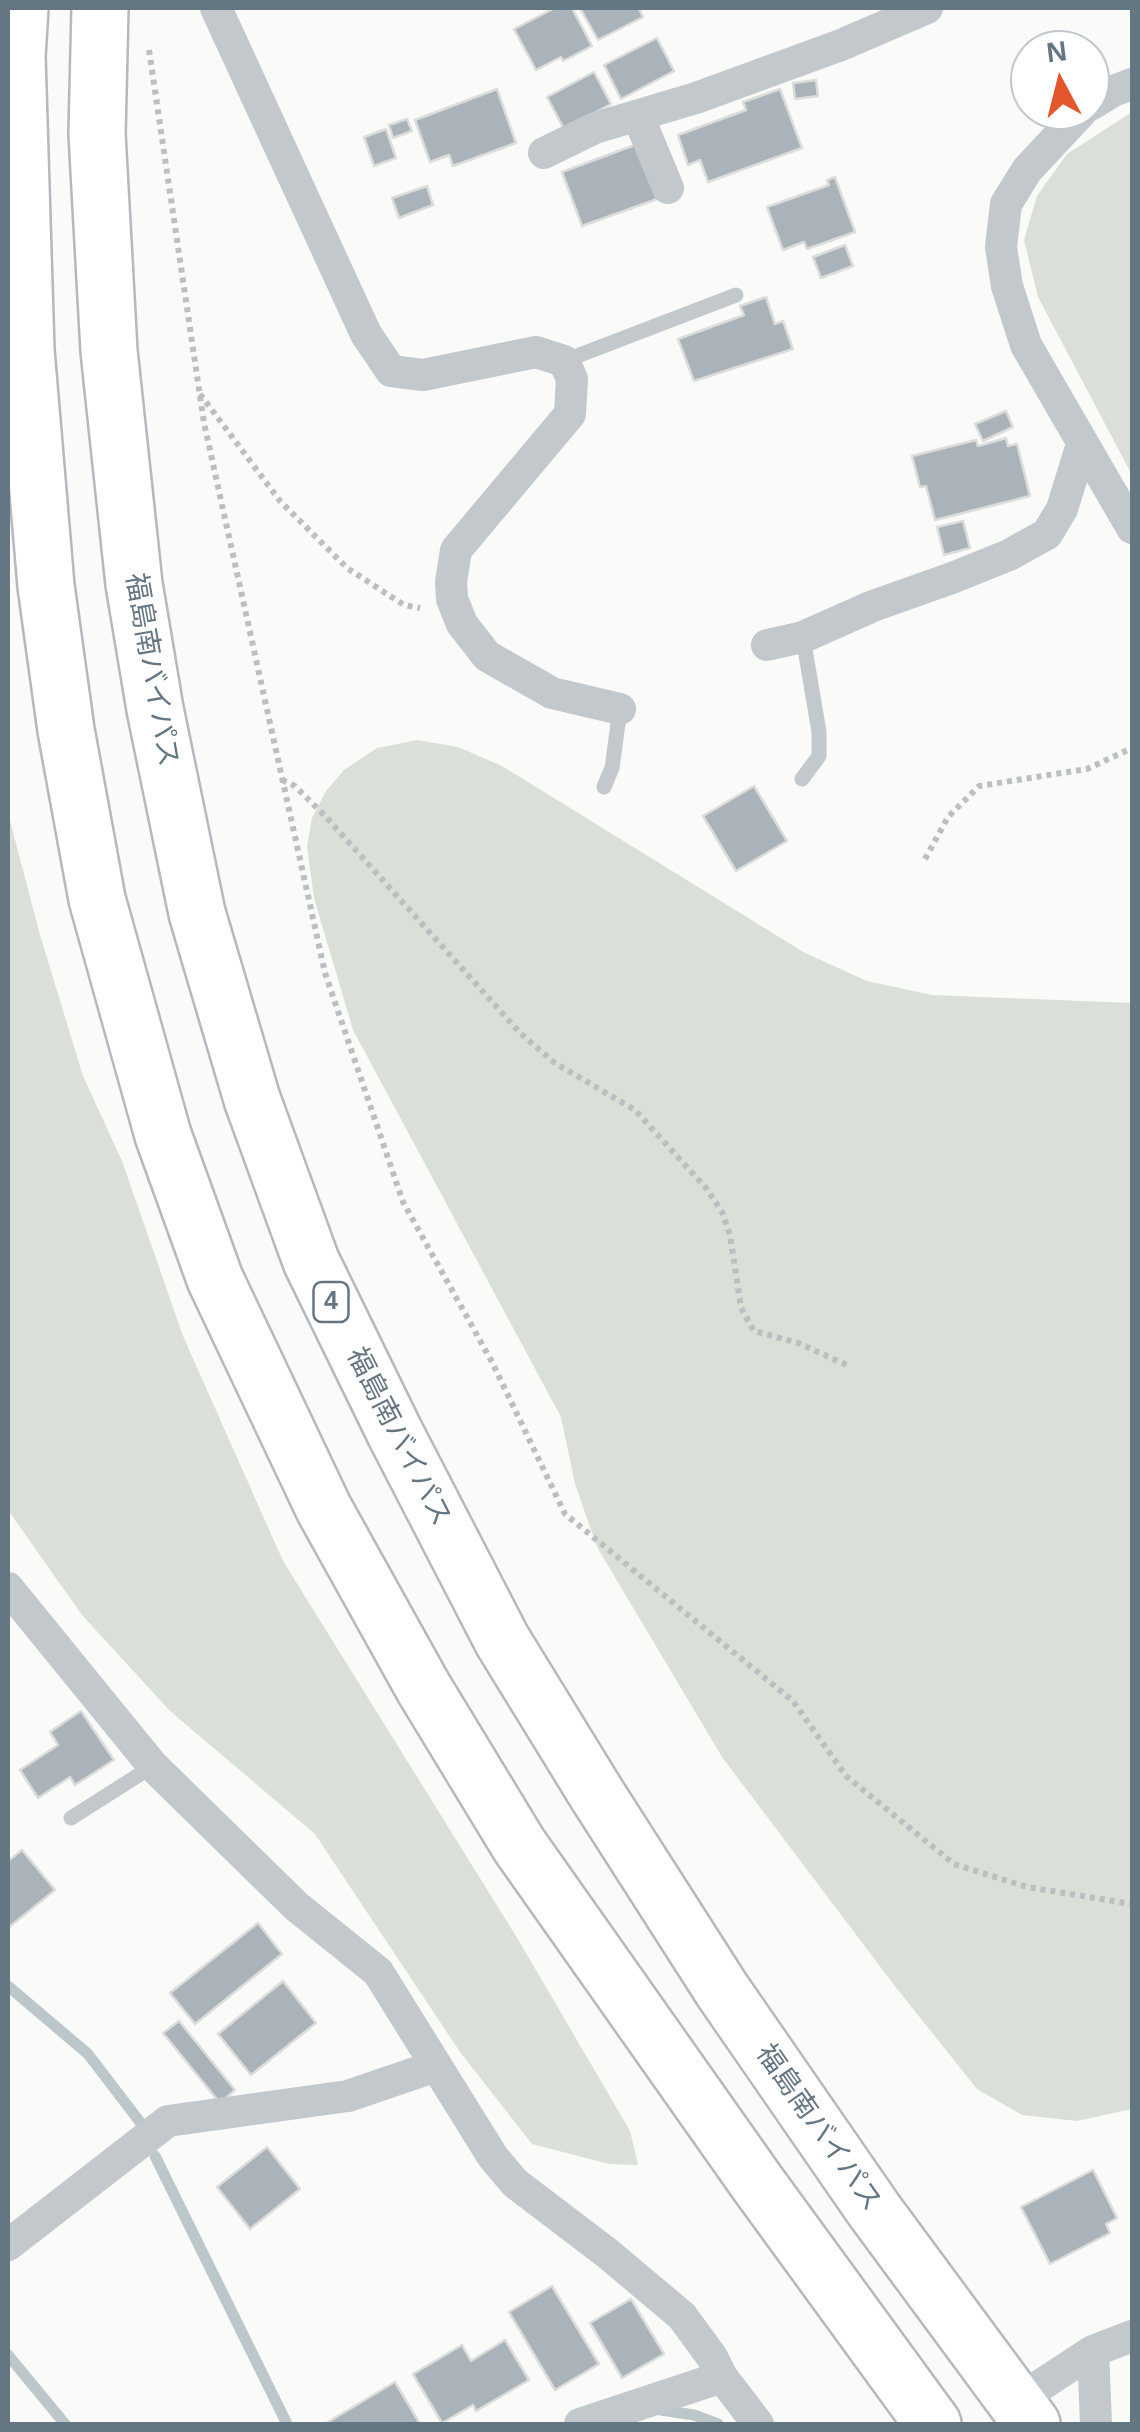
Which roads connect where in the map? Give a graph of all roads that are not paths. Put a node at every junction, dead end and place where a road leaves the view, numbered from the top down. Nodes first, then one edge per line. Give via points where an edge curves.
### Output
1 (20, 8) edge
2 (100, 8) edge
3 (216, 8) edge
4 (927, 8) edge
5 (638, 116) junction
6 (1064, 130) edge
7 (544, 153) dead end
8 (668, 188) dead end
9 (736, 295) dead end
10 (564, 360) junction
11 (1082, 444) junction
12 (1132, 528) edge
13 (803, 637) junction
14 (767, 645) dead end
15 (620, 709) joint
16 (802, 779) dead end
17 (604, 786) dead end
18 (8, 1588) edge
19 (153, 1766) junction
20 (72, 1818) dead end
21 (436, 2066) junction
22 (8, 2245) edge
23 (1132, 2336) edge
24 (1092, 2351) junction
25 (722, 2377) junction
26 (1023, 2413) edge
27 (629, 2415) edge
28 (580, 2424) edge
29 (758, 2424) edge
30 (933, 2424) edge
31 (1096, 2424) edge

1 - 30 highway via 26,350 66,730 97,899 163,1135 215,1279 324,1509 519,1845
2 - 26 highway, 福島南バイパス / 4 via 97,134 109,350 143,638 197,913 252,1100 311,1261 502,1640 554,1725 722,1990
3 - 10 street via 366,334 391,372 423,375 536,352
4 - 5 street
5 - 7 street
5 - 8 street
6 - 11 street via 1006,204 1001,247 1026,344
9 - 10 lane
10 - 15 street via 572,379 570,414 456,550 450,582 462,624 487,656 552,693
11 - 12 street
11 - 13 street via 1047,534
13 - 14 street
13 - 16 lane via 819,756
15 - 17 lane
18 - 19 street
19 - 20 lane
19 - 21 street via 296,1906 378,1972
21 - 22 street via 348,2096 168,2121
21 - 25 street via 515,2182 682,2316
23 - 24 street
24 - 26 street
24 - 31 street
25 - 27 street
25 - 29 street
27 - 28 street

